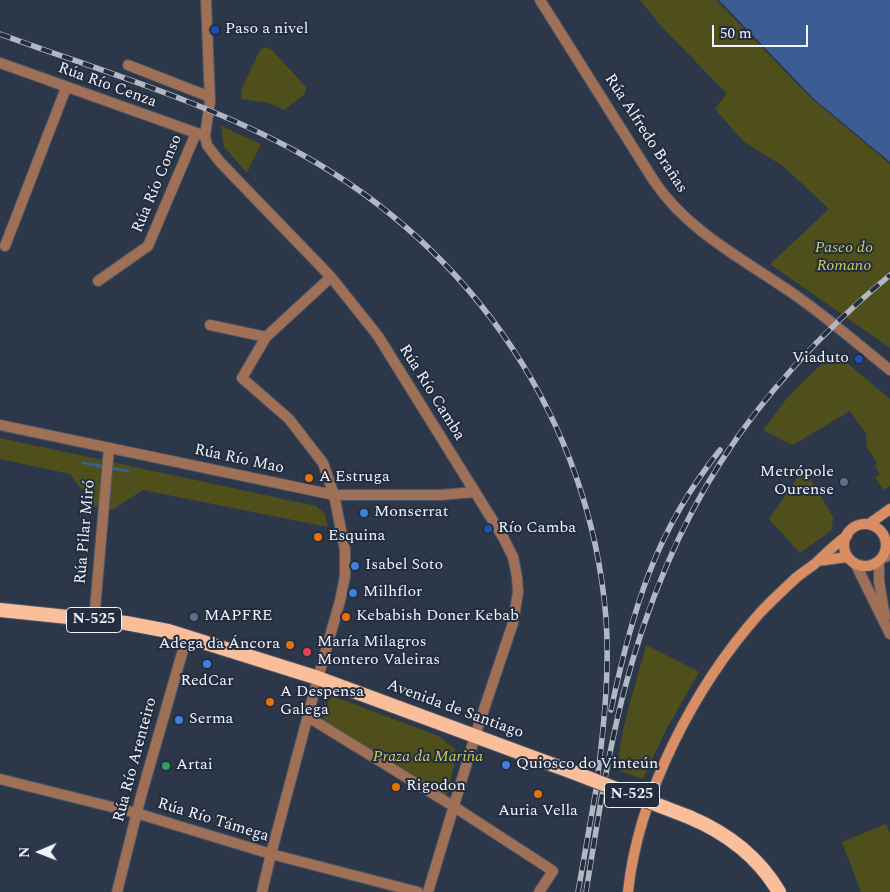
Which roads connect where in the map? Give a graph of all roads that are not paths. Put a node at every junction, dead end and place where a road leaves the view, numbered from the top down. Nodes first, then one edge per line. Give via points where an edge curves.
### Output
1 (206, 0) edge
2 (540, 0) edge
3 (0, 63) edge
4 (128, 65) dead end
5 (66, 88) junction
6 (210, 97) junction
7 (200, 135) junction
8 (5, 246) dead end
9 (331, 277) junction
10 (98, 282) dead end
11 (210, 325) dead end
12 (266, 337) junction
13 (890, 370) edge
14 (0, 425) edge
15 (109, 448) junction
16 (475, 492) junction
17 (334, 495) junction
18 (890, 509) edge
19 (869, 524) junction
20 (846, 536) junction
21 (888, 540) edge
22 (847, 557) junction
23 (884, 558) edge
24 (818, 561) junction
25 (856, 565) junction
26 (0, 610) edge
27 (890, 619) edge
28 (94, 620) junction
29 (889, 632) edge
30 (187, 636) junction
31 (318, 678) junction
32 (308, 717) junction
33 (475, 736) junction
34 (0, 779) edge
35 (453, 806) junction
36 (136, 814) junction
37 (271, 854) junction
38 (117, 892) edge
39 (262, 892) edge
40 (418, 892) edge
41 (428, 892) edge
42 (539, 892) edge
43 (628, 892) edge
44 (779, 892) edge

1 - 6 street
2 - 13 street, Rúa Alfredo Brañas via 672,205 696,227 810,305
3 - 5 street, Rúa Río Cenza
4 - 6 street
5 - 7 street, Rúa Río Cenza
5 - 8 street
6 - 7 street
7 - 9 street, Rúa Río Camba via 220,162
7 - 10 street, Rúa Río Conso via 148,246
9 - 12 street
9 - 16 street, Rúa Río Camba via 378,336
11 - 12 street
12 - 17 street via 242,378 289,419 323,463
14 - 15 street, Rúa Río Mao
15 - 17 street, Rúa Río Mao
15 - 28 street, Rúa Pilar Miró
16 - 17 street, Rúa Río Mao
16 - 33 street, Rúa Río Camba via 513,558 518,592 509,638
17 - 31 street via 344,550 345,576
18 - 19 main road
19 - 20 main road via 858,525
19 - 21 main road
20 - 22 main road
20 - 24 main road
21 - 23 main road
22 - 24 main road
22 - 25 main road
23 - 25 main road via 868,567
23 - 29 street via 881,596
24 - 43 main road via 759,615 698,698 670,752 644,818
25 - 29 street
26 - 28 highway, Avenida de Santiago / N-525
27 - 29 street
28 - 30 highway, Avenida de Santiago / N-525 via 138,624
30 - 31 highway, Avenida de Santiago / N-525
30 - 36 street, Rúa Río Arenteiro
31 - 32 street
31 - 33 highway, Avenida de Santiago / N-525
32 - 35 street
32 - 37 street
33 - 35 street, Rúa Río Camba
33 - 44 highway, Avenida de Santiago / N-525, bridge via 689,816 721,832 746,850
34 - 36 street, Rúa Río Támega
35 - 41 street, Rúa Río Camba
35 - 42 street via 553,871
36 - 37 street, Rúa Río Támega
36 - 38 street, Rúa Río Arenteiro
37 - 39 street
37 - 40 street, Rúa Río Támega

